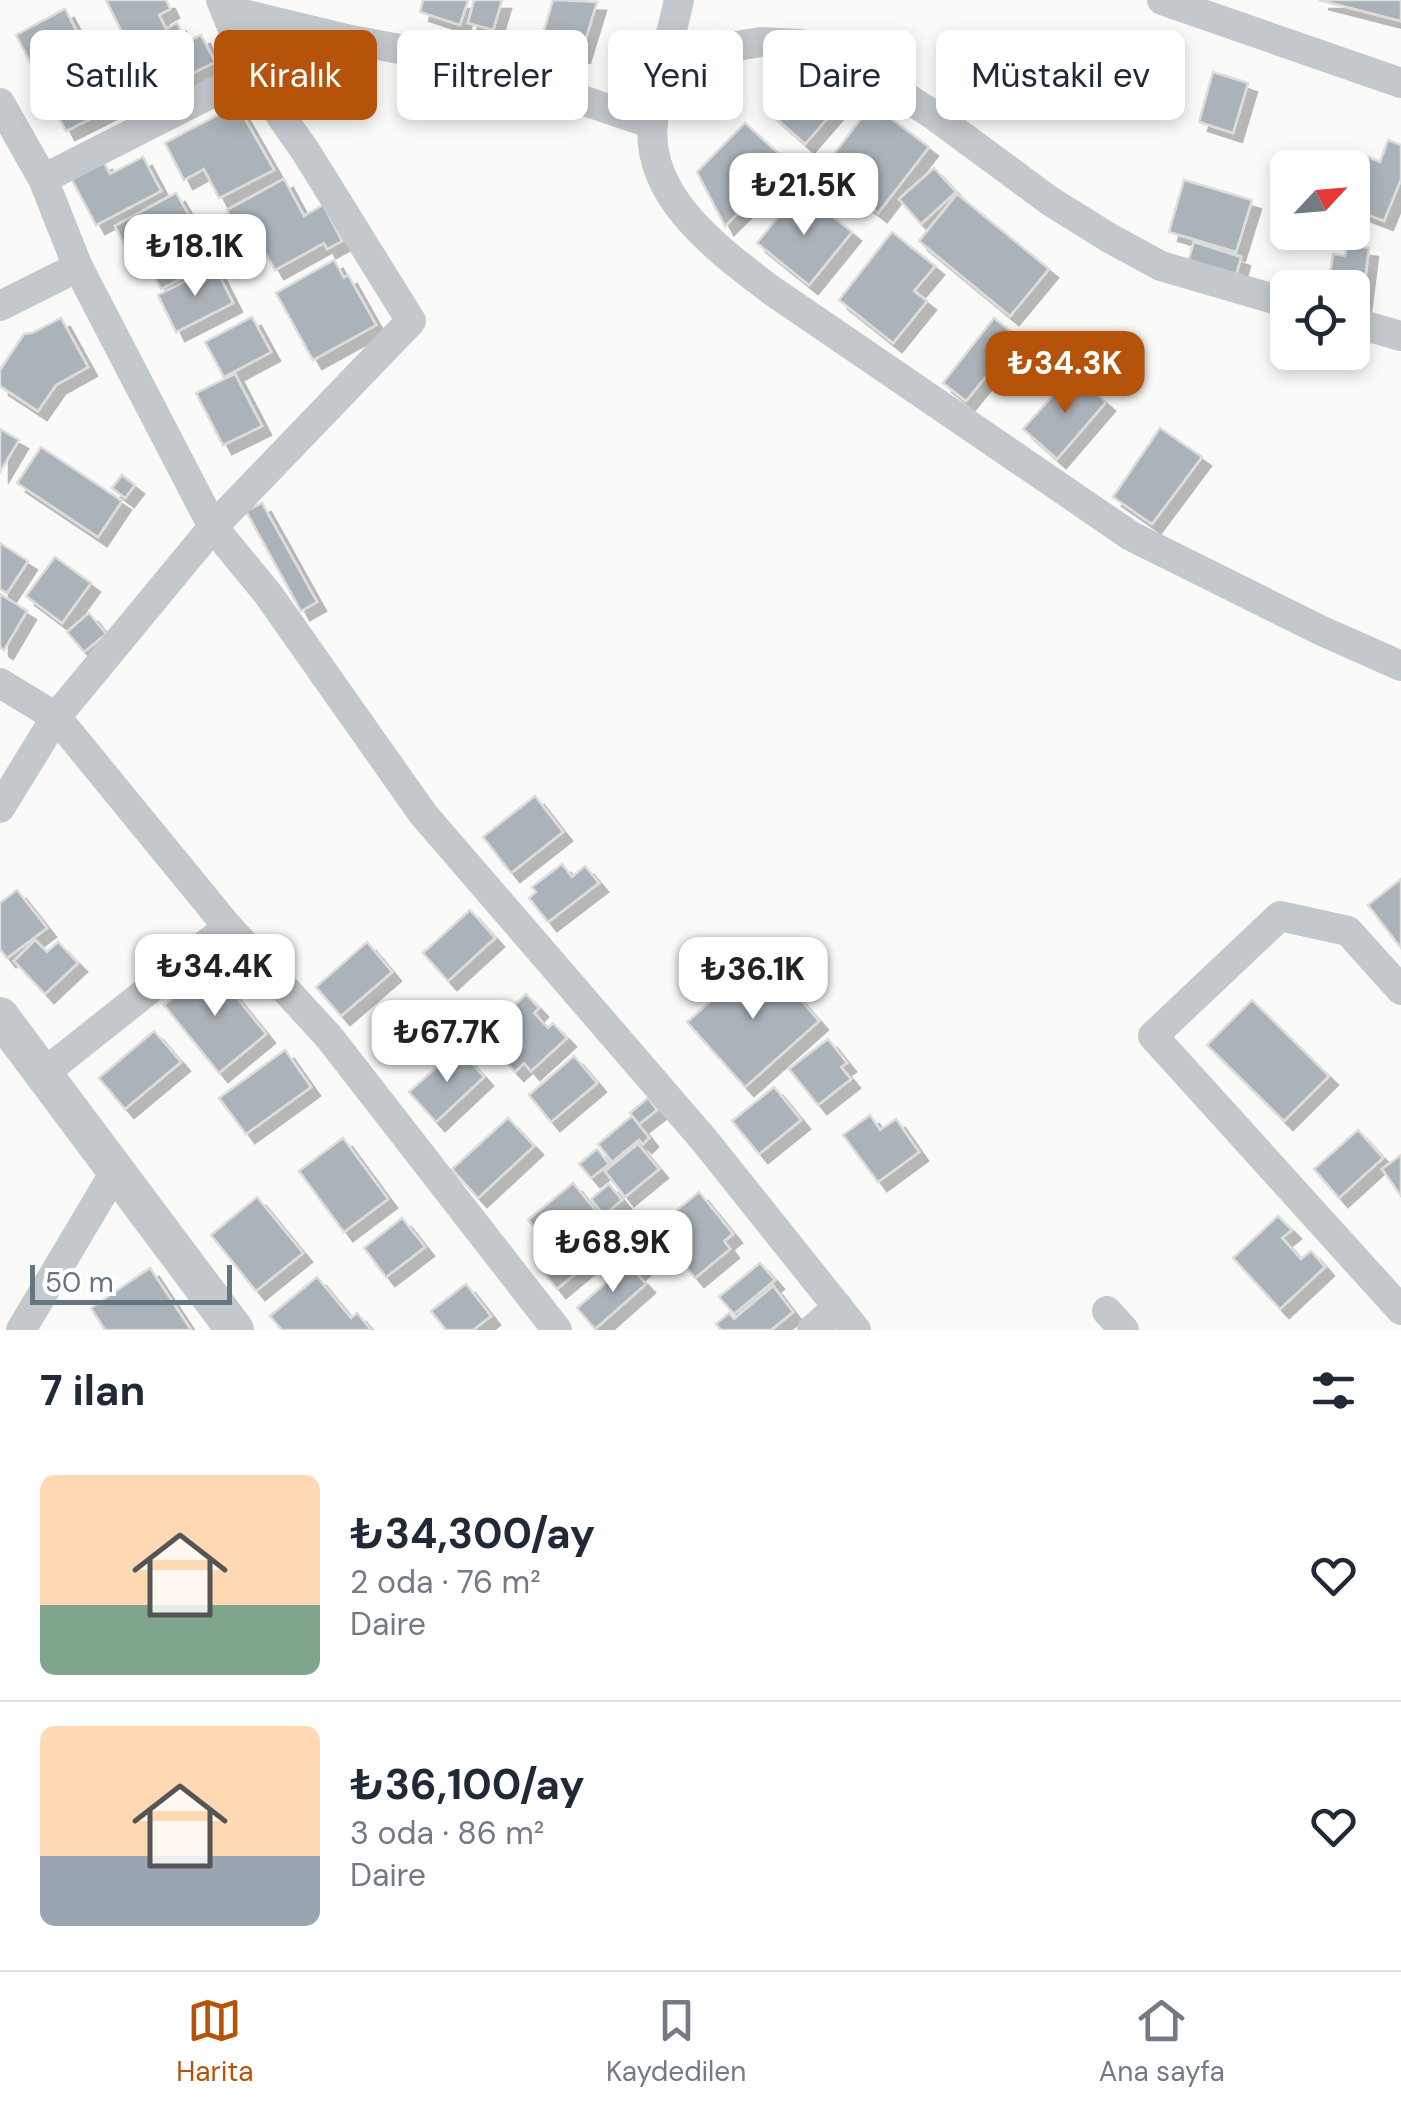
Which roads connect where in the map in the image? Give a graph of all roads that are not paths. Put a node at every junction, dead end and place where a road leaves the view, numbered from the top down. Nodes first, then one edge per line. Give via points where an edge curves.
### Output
1 (679, 0) edge
2 (1162, 0) edge
3 (224, 5) edge
4 (1207, 10) edge
5 (234, 30) edge
6 (673, 30) edge
7 (743, 45) edge
8 (1401, 84) edge
9 (214, 92) edge
10 (0, 103) edge
11 (284, 120) edge
12 (654, 120) edge
13 (653, 124) junction
14 (43, 180) junction
15 (78, 267) junction
16 (1270, 298) edge
17 (0, 306) edge
18 (1370, 327) edge
19 (1401, 336) edge
20 (213, 527) junction
21 (1401, 666) edge
22 (0, 683) edge
23 (56, 717) junction
24 (0, 808) edge
25 (228, 927) junction
26 (1401, 990) edge
27 (0, 1016) edge
28 (44, 1074) junction
29 (115, 1172) junction
30 (1401, 1310) edge
31 (847, 1319) edge
32 (21, 1330) edge
33 (234, 1330) edge
34 (557, 1330) edge
35 (812, 1330) edge

1 - 6 street
2 - 4 street
3 - 5 street
3 - 13 street via 469,62
4 - 8 street
7 - 16 street via 800,44 845,58 1111,239 1161,266
9 - 14 street
10 - 14 street
11 - 20 street via 411,321
12 - 13 street
13 - 21 street via 656,160 692,224 771,290 1131,536
14 - 15 street
15 - 17 street
15 - 20 street
18 - 19 street
20 - 23 street
20 - 31 street via 423,814 705,1141
22 - 23 street
23 - 24 street
23 - 25 street
25 - 28 street
25 - 34 street via 329,1037
26 - 30 street via 1348,931 1280,916 1152,1036
27 - 28 street
28 - 29 street
29 - 32 street
29 - 33 street
31 - 35 street

